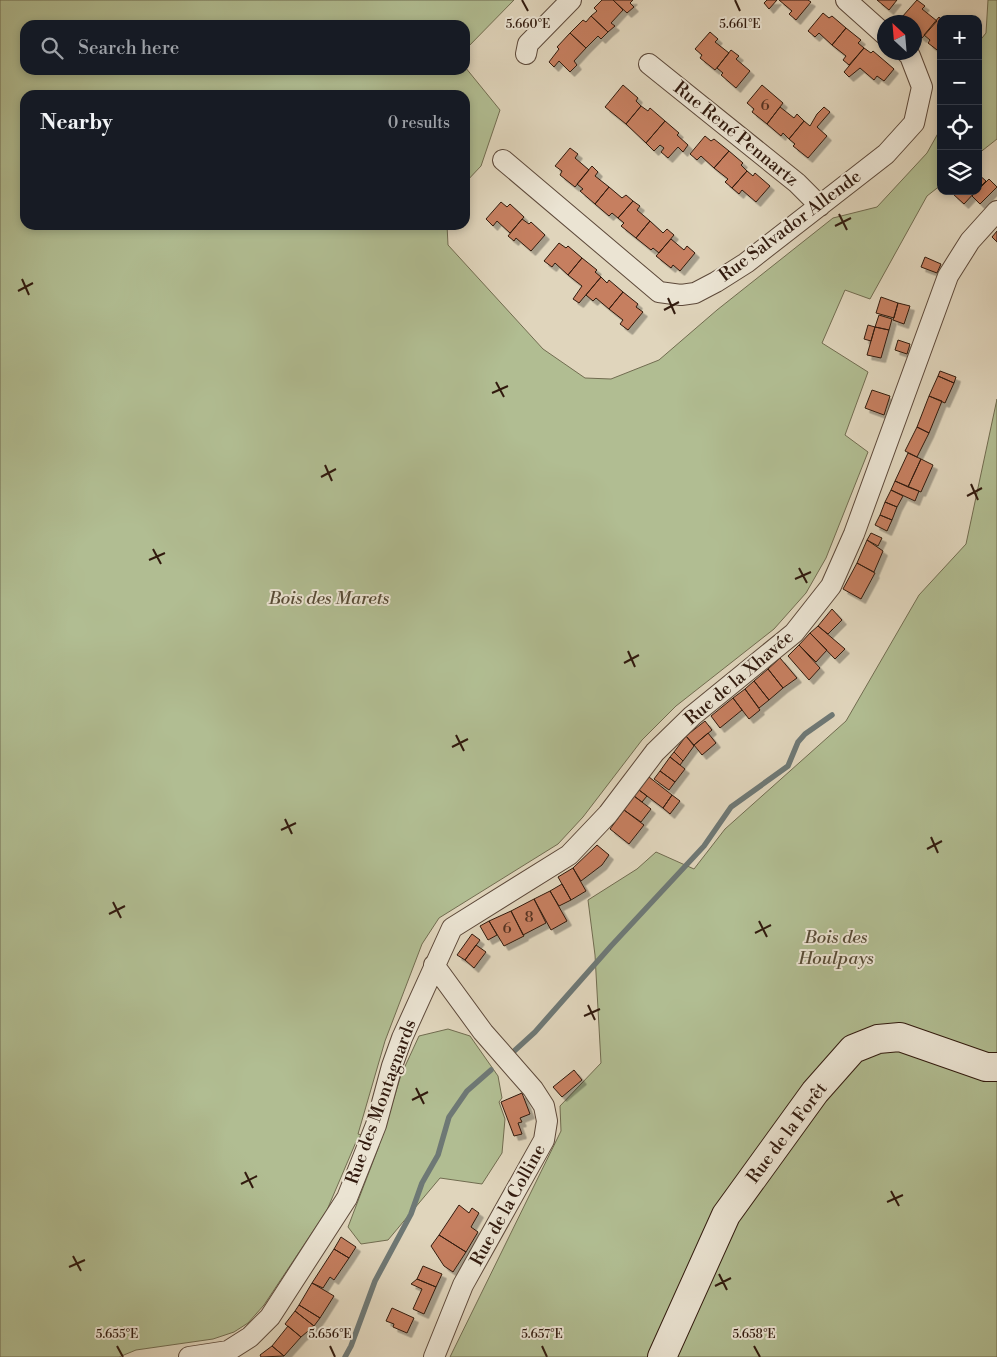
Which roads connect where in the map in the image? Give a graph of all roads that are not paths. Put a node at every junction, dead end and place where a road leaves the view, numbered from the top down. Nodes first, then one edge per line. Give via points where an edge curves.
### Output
1 (571, 0) edge
2 (846, 0) edge
3 (877, 28) edge
4 (526, 54) dead end
5 (912, 60) edge
6 (649, 64) dead end
7 (503, 160) dead end
8 (820, 206) junction
9 (997, 211) edge
10 (434, 965) junction
11 (997, 1068) edge
12 (225, 1354) edge
13 (189, 1357) edge
14 (434, 1357) edge
15 (662, 1357) edge

1 - 4 street via 528,44
2 - 3 street
5 - 8 street, Rue Salvador Allende via 922,87 914,123 882,158
6 - 8 street, Rue René Pennartz via 797,183
7 - 8 street, Rue Salvador Allende via 659,292 681,295 716,282
9 - 10 street, Rue de la Xhavée via 970,241 948,276 854,534 831,586 794,633 692,716 655,752 608,814 569,855 452,928
10 - 12 street, Rue des Montagnards via 392,1066 376,1125 347,1198 270,1317
10 - 14 street, Rue de la Colline via 483,1032 533,1089 544,1106 546,1121 544,1140 464,1285
11 - 15 main road, Rue de la Forêt via 900,1037 878,1039 853,1050 815,1092 726,1214
12 - 13 street, Rue des Montagnards

